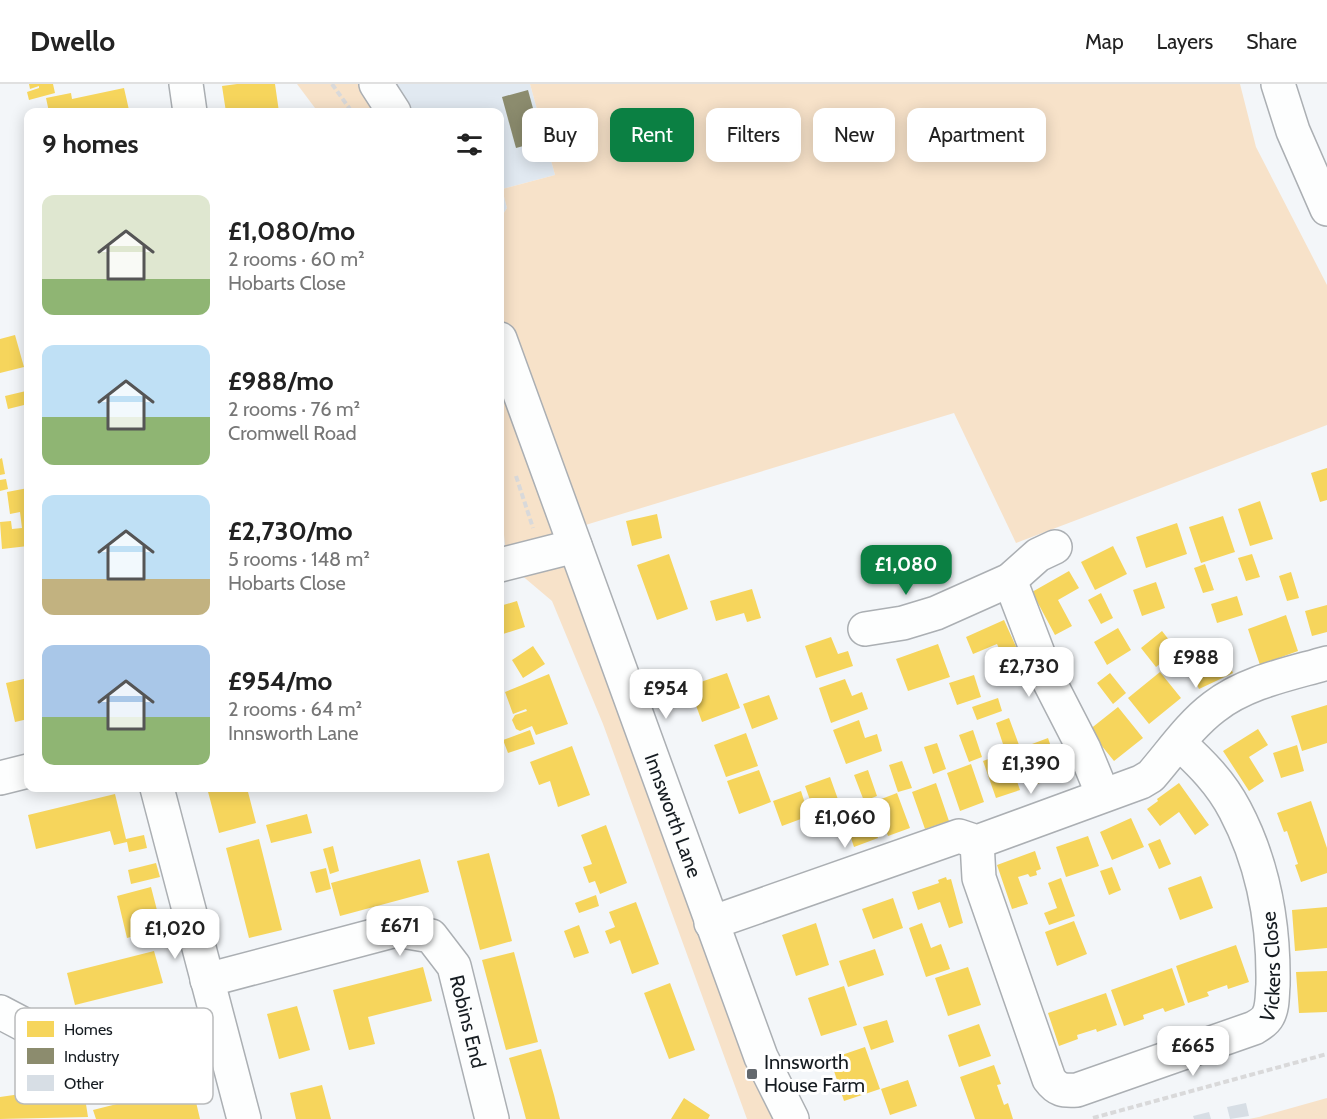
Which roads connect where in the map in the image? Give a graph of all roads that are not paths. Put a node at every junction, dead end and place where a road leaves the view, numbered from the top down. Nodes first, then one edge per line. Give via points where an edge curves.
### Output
1 (186, 84) edge
2 (376, 84) edge
3 (1278, 84) edge
4 (189, 108) edge
5 (391, 108) edge
6 (1327, 209) edge
7 (504, 350) edge
8 (575, 546) junction
9 (1055, 547) dead end
10 (504, 564) edge
11 (1010, 580) junction
12 (864, 629) dead end
13 (1327, 663) edge
14 (1179, 743) junction
15 (24, 772) edge
16 (0, 778) edge
17 (158, 792) edge
18 (1103, 795) junction
19 (977, 842) junction
20 (711, 923) junction
21 (207, 980) junction
22 (1, 998) edge
23 (15, 1008) edge
24 (223, 1042) junction
25 (213, 1044) edge
26 (484, 1104) edge
27 (244, 1119) edge
28 (792, 1119) edge

1 - 4 street
2 - 5 street
3 - 6 street via 1293,131
7 - 8 street, Innsworth Lane
8 - 10 street
8 - 20 street, Innsworth Lane
9 - 11 street via 1038,555
11 - 12 street via 918,619
11 - 18 street via 1047,677
13 - 14 street via 1235,694 1215,706
14 - 18 street via 1151,776
14 - 19 street, Vickers Close via 1206,768 1236,812 1265,895 1272,927 1271,1007 1266,1019 1246,1032 1077,1090 1055,1087 979,878
15 - 16 street
17 - 21 street
18 - 19 street
19 - 20 street via 959,836
20 - 28 street, Innsworth Lane via 761,1057
21 - 24 street
21 - 26 street, Robins End via 396,930 431,936 454,966
22 - 23 street
24 - 25 street
24 - 27 street

